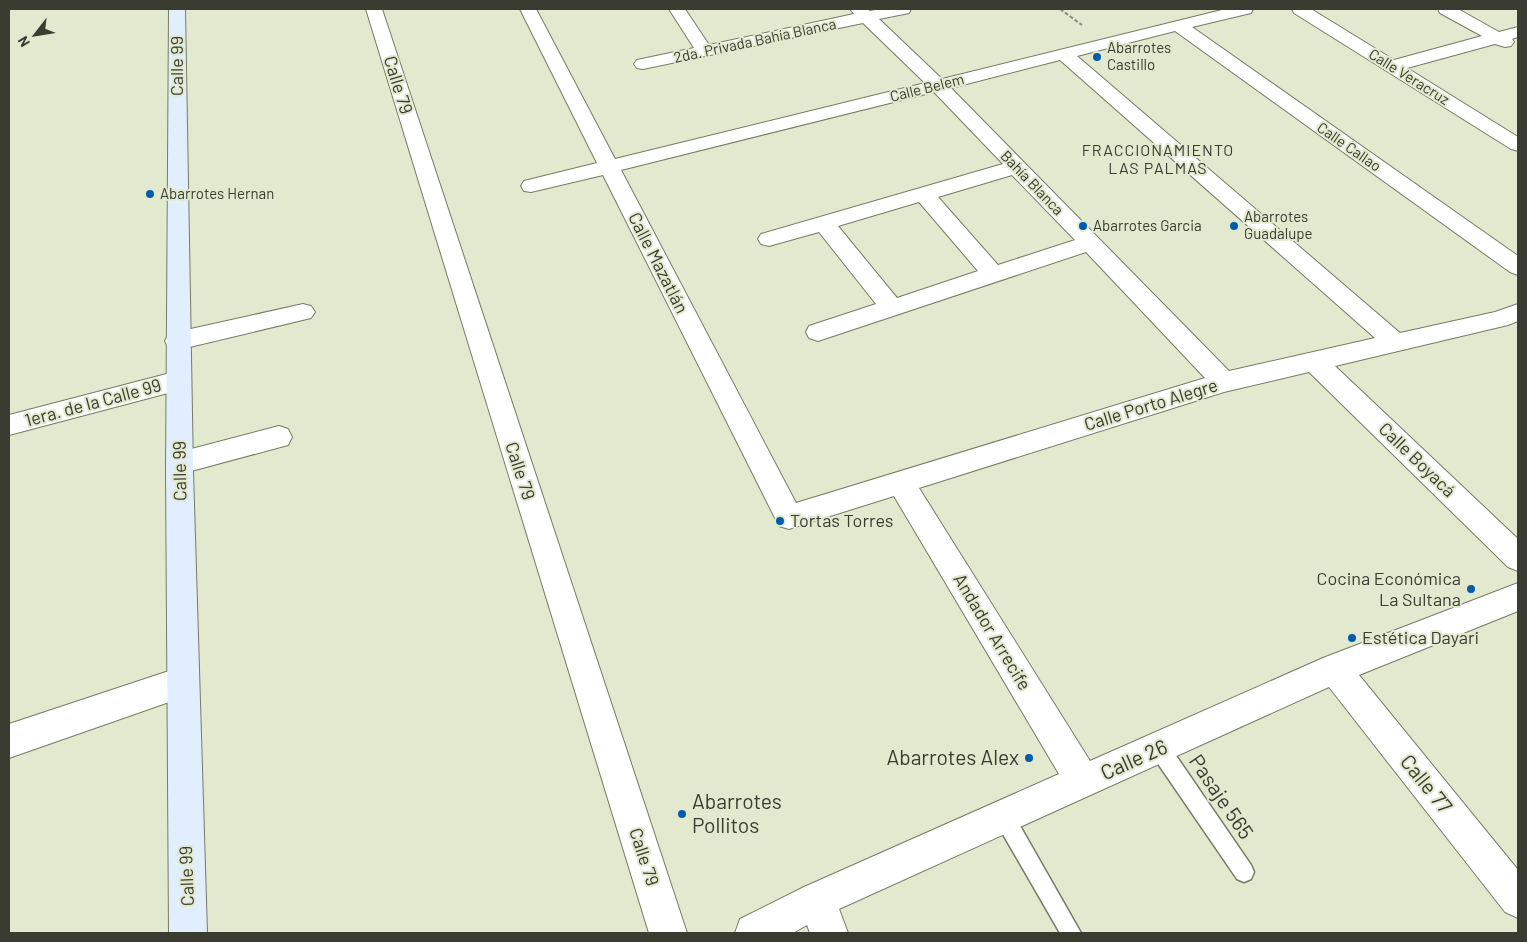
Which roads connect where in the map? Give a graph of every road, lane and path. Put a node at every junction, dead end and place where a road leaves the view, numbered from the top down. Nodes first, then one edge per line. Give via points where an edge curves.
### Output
1 (176, 9) edge
2 (374, 9) edge
3 (528, 9) edge
4 (676, 9) edge
5 (903, 9) edge
6 (1245, 9) edge
7 (1300, 9) edge
8 (1446, 9) edge
9 (862, 13) edge
10 (1179, 26) junction
11 (1518, 32) edge
12 (1497, 38) junction
13 (1518, 49) edge
14 (705, 52) junction
15 (1064, 54) junction
16 (643, 64) dead end
17 (1393, 66) junction
18 (938, 85) junction
19 (1518, 145) edge
20 (608, 166) junction
21 (1016, 167) junction
22 (531, 186) dead end
23 (924, 194) junction
24 (824, 223) junction
25 (769, 239) dead end
26 (1090, 243) junction
27 (1518, 267) edge
28 (994, 275) junction
29 (892, 308) junction
30 (303, 312) dead end
31 (1509, 315) edge
32 (818, 332) dead end
33 (1518, 334) edge
34 (177, 341) junction
35 (1396, 343) junction
36 (1315, 362) junction
37 (178, 381) junction
38 (1224, 382) junction
39 (9, 425) edge
40 (278, 436) dead end
41 (180, 463) junction
42 (901, 482) junction
43 (789, 517) joint
44 (1518, 558) edge
45 (1518, 597) edge
46 (1334, 668) junction
47 (181, 683) junction
48 (9, 741) edge
49 (1159, 748) junction
50 (1083, 782) junction
51 (1004, 817) junction
52 (1244, 872) dead end
53 (1518, 899) edge
54 (823, 917) edge
55 (188, 933) edge
56 (668, 933) edge
57 (754, 933) edge
58 (1071, 933) edge

1 - 34 street, Calle 99
2 - 56 street, Calle 79
3 - 20 street, Calle Mazatlán
4 - 14 street
5 - 9 street, 2da. Privada Bahía Blanca
6 - 10 street, Calle Belem
7 - 17 street, Calle Veracruz
8 - 12 street
9 - 14 street, 2da. Privada Bahía Blanca
9 - 18 street, Bahía Blanca
10 - 15 street, Calle Belem
10 - 27 street, Calle Callao
11 - 12 street
12 - 13 street
12 - 17 street
14 - 16 street, 2da. Privada Bahía Blanca
15 - 18 street, Calle Belem
15 - 35 street
17 - 19 street, Calle Veracruz
18 - 20 street, Calle Belem
18 - 21 street, Bahía Blanca
20 - 22 street, Calle Belem
20 - 43 street, Calle Mazatlán
21 - 23 street
21 - 26 street, Bahía Blanca
23 - 24 street
23 - 28 street
24 - 25 street
24 - 29 street
26 - 28 street
26 - 38 street, Bahía Blanca
28 - 29 street
29 - 32 street
30 - 34 street
31 - 33 street
31 - 35 street, Calle Porto Alegre
34 - 37 street, Calle 99
35 - 36 street, Calle Porto Alegre
36 - 38 street, Calle Porto Alegre
36 - 44 street, Calle Boyacá
37 - 39 street, 1era. de la Calle 99
37 - 41 street, Calle 99
38 - 42 street, Calle Porto Alegre
40 - 41 street
41 - 47 street, Calle 99
42 - 43 street, Calle Porto Alegre
42 - 50 street, Andador Arrecife
45 - 46 street, Calle 26
46 - 49 street, Calle 26
46 - 53 street, Calle 77
47 - 48 street
47 - 55 street, Calle 99
49 - 50 street, Calle 26
49 - 52 lane, Pasaje 565
50 - 51 street, Calle 26
51 - 54 street, Calle 26
51 - 58 lane
54 - 57 street, Calle 26

